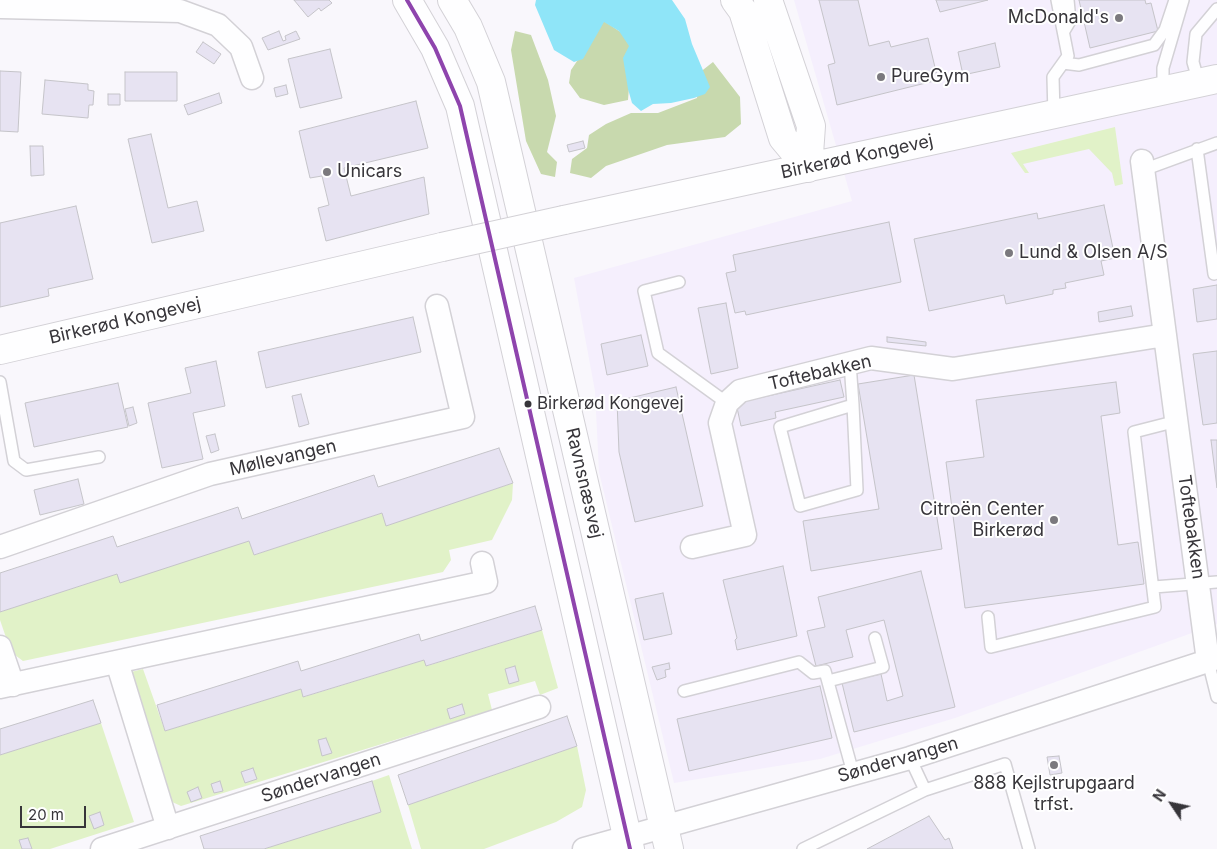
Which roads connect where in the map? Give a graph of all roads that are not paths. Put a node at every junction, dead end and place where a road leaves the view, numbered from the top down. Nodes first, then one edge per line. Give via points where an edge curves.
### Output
1 (407, 0) edge
2 (452, 0) edge
3 (735, 0) edge
4 (768, 0) edge
5 (1057, 0) edge
6 (1068, 0) edge
7 (1174, 0) edge
8 (1183, 0) edge
9 (0, 7) edge
10 (1217, 9) edge
11 (1064, 31) junction
12 (1063, 63) junction
13 (252, 78) dead end
14 (1208, 81) edge
15 (1164, 90) junction
16 (1054, 115) junction
17 (1217, 143) edge
18 (1196, 149) junction
19 (1143, 166) joint
20 (808, 168) junction
21 (1214, 274) dead end
22 (679, 282) dead end
23 (437, 306) dead end
24 (1165, 334) junction
25 (0, 350) edge
26 (850, 363) junction
27 (0, 382) edge
28 (727, 403) junction
29 (853, 405) junction
30 (1177, 421) junction
31 (99, 457) dead end
32 (0, 547) edge
33 (692, 547) dead end
34 (482, 563) dead end
35 (1208, 582) edge
36 (1154, 587) junction
37 (988, 617) dead end
38 (875, 638) dead end
39 (0, 647) edge
40 (118, 662) junction
41 (1214, 662) edge
42 (828, 681) junction
43 (6, 686) edge
44 (684, 691) dead end
45 (1217, 697) edge
46 (539, 707) dead end
47 (910, 758) junction
48 (853, 773) junction
49 (925, 790) junction
50 (168, 828) junction
51 (667, 837) edge
52 (628, 842) edge
53 (102, 849) edge
54 (584, 849) edge
55 (804, 849) edge
56 (1029, 849) edge

1 - 52 main road, Ravnsnæsvej via 435,48 460,106
2 - 51 main road, Ravnsnæsvej via 468,26 491,82
3 - 20 main road via 743,12 783,138
4 - 20 main road via 811,126
5 - 11 lane
6 - 11 lane via 1070,21
7 - 12 lane via 1165,30 1154,45 1079,65
8 - 15 lane via 1162,68
9 - 13 street via 180,11 218,25 241,48
10 - 14 lane via 1196,34 1193,62
11 - 12 lane via 1068,56
12 - 16 lane via 1053,77
14 - 15 main road, Birkerød Kongevej
15 - 16 main road, Birkerød Kongevej
16 - 20 main road, Birkerød Kongevej
17 - 18 lane
18 - 19 lane
18 - 21 lane
19 - 24 street, Toftebakken
20 - 25 main road, Birkerød Kongevej, bridge via 442,247
22 - 28 lane via 644,291 658,353
23 - 32 street, Møllevangen via 463,417 210,474
24 - 26 street, Toftebakken via 953,369 871,358
24 - 30 street, Toftebakken
26 - 28 street, Toftebakken via 740,391
26 - 29 lane
27 - 31 lane via 14,461 26,470
28 - 33 street via 720,423 745,535
29 - 29 lane via 857,490 800,506 780,427
30 - 35 street, Toftebakken
30 - 36 lane via 1134,432
34 - 40 street via 486,582
35 - 36 lane
35 - 41 street, Toftebakken
36 - 37 lane via 1155,607 991,647
38 - 42 lane via 884,667
39 - 43 street
40 - 43 street
40 - 50 street
41 - 45 lane
41 - 47 street, Søndervangen
42 - 44 lane via 825,671 813,673 799,662
42 - 48 lane
46 - 50 street, Søndervangen
47 - 48 street, Søndervangen
47 - 49 lane
48 - 51 street, Søndervangen
49 - 55 lane
49 - 56 lane via 1005,764
50 - 53 street, Søndervangen
51 - 52 street, Søndervangen
52 - 54 street, Søndervangen

